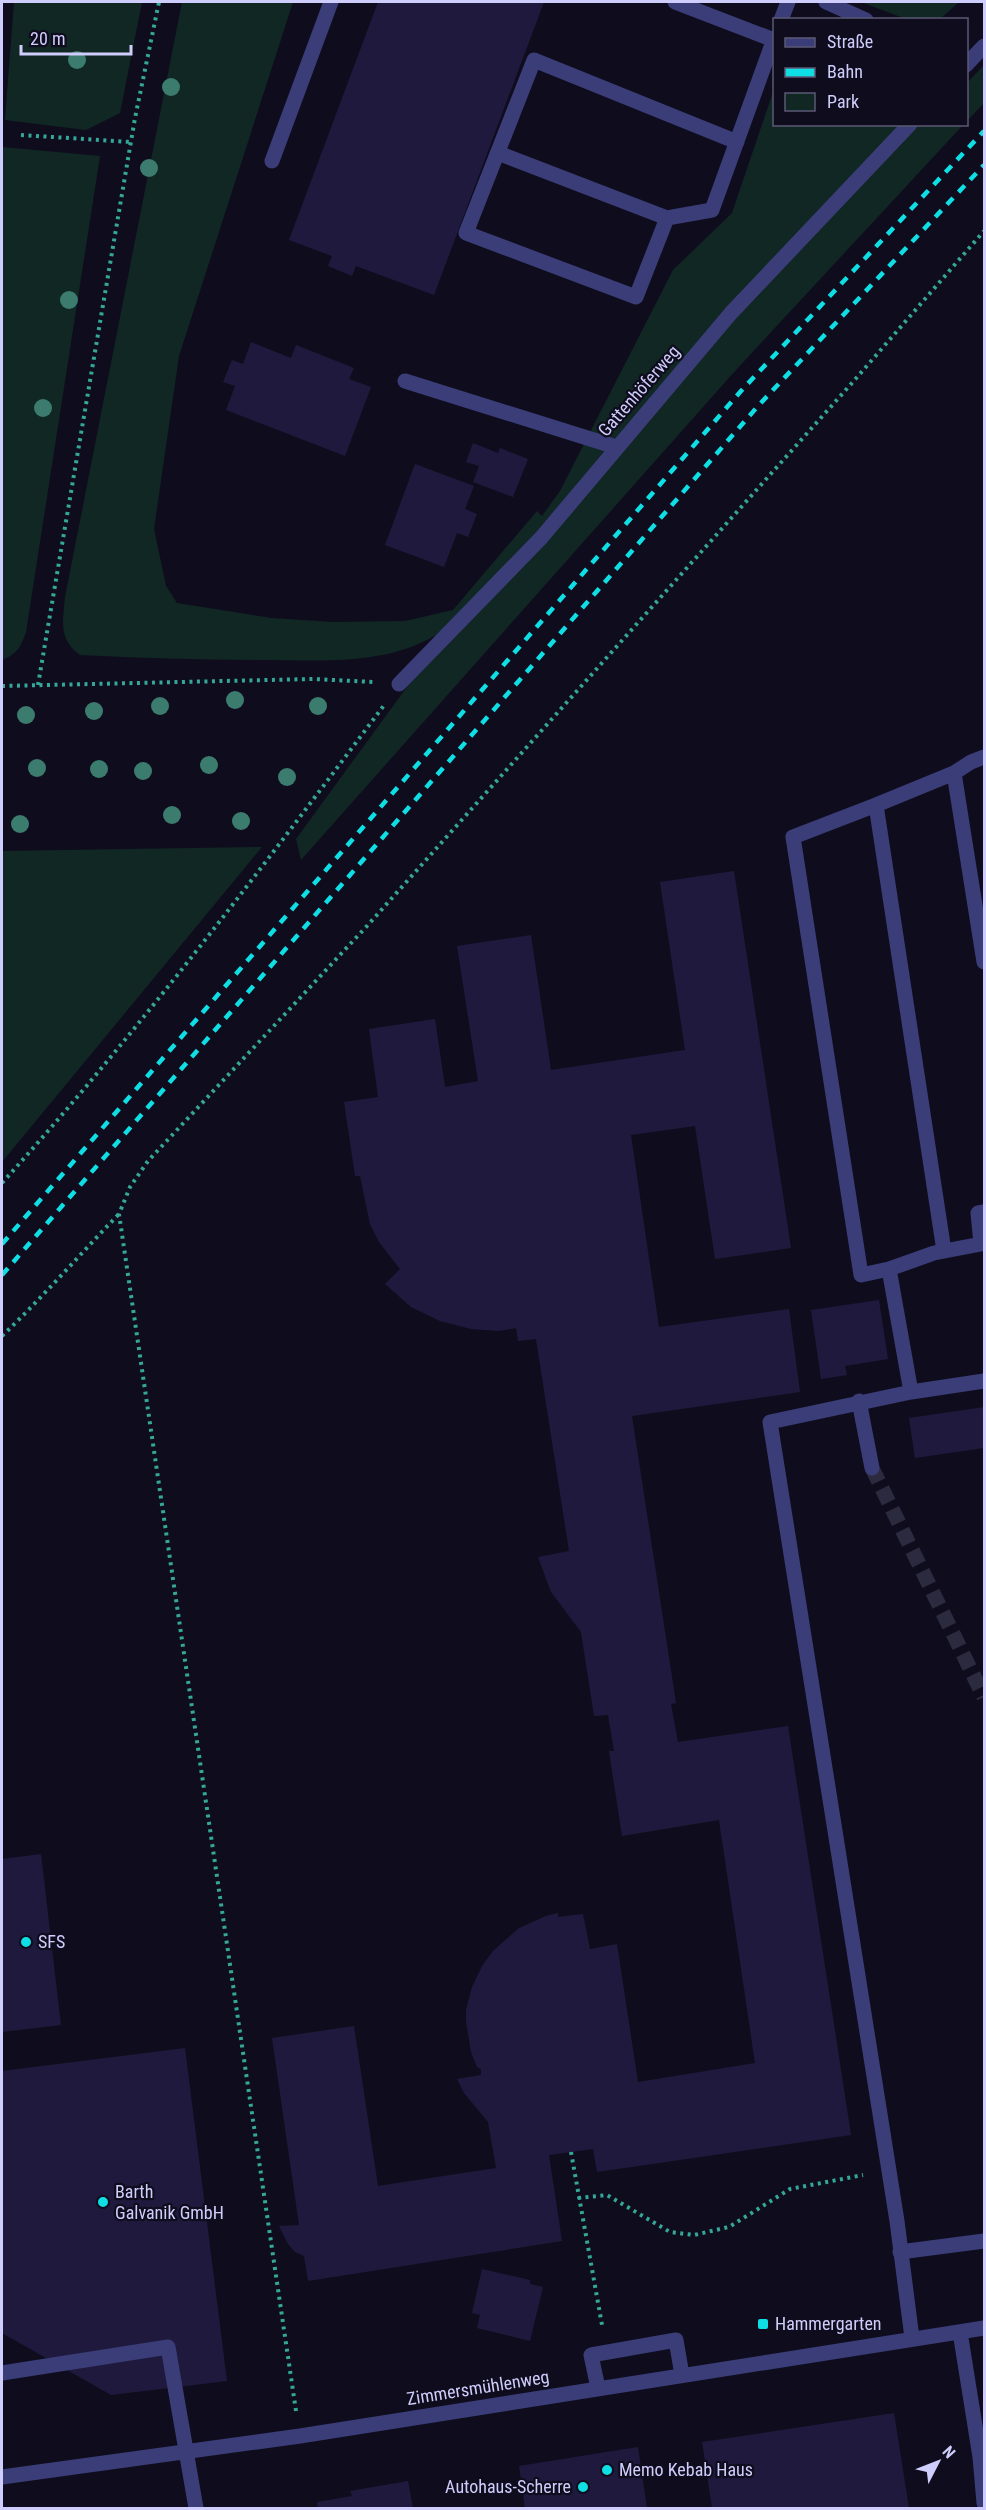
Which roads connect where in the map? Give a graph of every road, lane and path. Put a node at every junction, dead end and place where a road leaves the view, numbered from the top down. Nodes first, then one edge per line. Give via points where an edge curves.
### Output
1 (159, 2) edge
2 (331, 2) edge
3 (675, 2) edge
4 (788, 2) edge
5 (826, 2) edge
6 (783, 18) edge
7 (862, 18) edge
8 (773, 40) edge
9 (773, 43) edge
10 (984, 46) edge
11 (968, 63) edge
12 (908, 126) edge
13 (21, 135) dead end
14 (131, 142) junction
15 (737, 142) junction
16 (498, 153) junction
17 (272, 161) dead end
18 (667, 218) junction
19 (984, 231) edge
20 (405, 381) dead end
21 (616, 447) junction
22 (399, 684) junction
23 (38, 685) junction
24 (2, 686) edge
25 (984, 757) edge
26 (954, 773) junction
27 (876, 805) junction
28 (984, 962) edge
29 (2, 1183) edge
30 (984, 1212) edge
31 (119, 1214) junction
32 (944, 1251) junction
33 (889, 1269) junction
34 (2, 1336) edge
35 (984, 1381) edge
36 (911, 1392) junction
37 (859, 1401) junction
38 (872, 1468) tunnel mouth
39 (572, 2152) dead end
40 (888, 2171) junction
41 (578, 2198) junction
42 (984, 2241) edge
43 (900, 2252) junction
44 (984, 2328) edge
45 (960, 2332) junction
46 (912, 2338) junction
47 (607, 2352) junction
48 (2, 2373) edge
49 (682, 2375) junction
50 (598, 2388) junction
51 (300, 2436) junction
52 (186, 2451) junction
53 (2, 2477) edge
54 (984, 2503) edge
55 (196, 2508) edge

1 - 14 path
2 - 17 street
3 - 8 street
4 - 6 street
5 - 7 street
9 - 15 street
10 - 11 street
12 - 21 street, Gattenhöferweg via 731,313
13 - 14 path
14 - 23 path
15 - 16 street via 534,60
15 - 18 street via 712,210
16 - 18 street
16 - 18 street via 466,233 636,297
19 - 31 path via 367,926 148,1161 130,1187
20 - 21 street
21 - 22 street, Gattenhöferweg via 541,538
22 - 23 path via 313,679
22 - 29 path via 151,1009
23 - 24 path
25 - 26 street
26 - 27 street
26 - 28 street
27 - 32 street
27 - 33 street via 793,837 861,1275
30 - 32 street via 978,1213 981,1244
31 - 34 path
31 - 51 path
32 - 33 street
33 - 36 street
35 - 36 street
36 - 37 street
37 - 38 street
37 - 40 street via 770,1422
39 - 41 path
40 - 41 path via 790,2188 729,2227 694,2235 670,2232 607,2195
40 - 43 street
41 - 47 path
42 - 43 street
43 - 46 street
44 - 45 street, Zimmersmühlenweg
45 - 46 street, Zimmersmühlenweg
45 - 54 street
46 - 49 street, Zimmersmühlenweg
47 - 49 street via 676,2340
47 - 50 street via 591,2355
48 - 52 street via 168,2347
49 - 50 street, Zimmersmühlenweg
50 - 51 street, Zimmersmühlenweg
51 - 52 street, Zimmersmühlenweg
52 - 53 street, Zimmersmühlenweg
52 - 55 street

